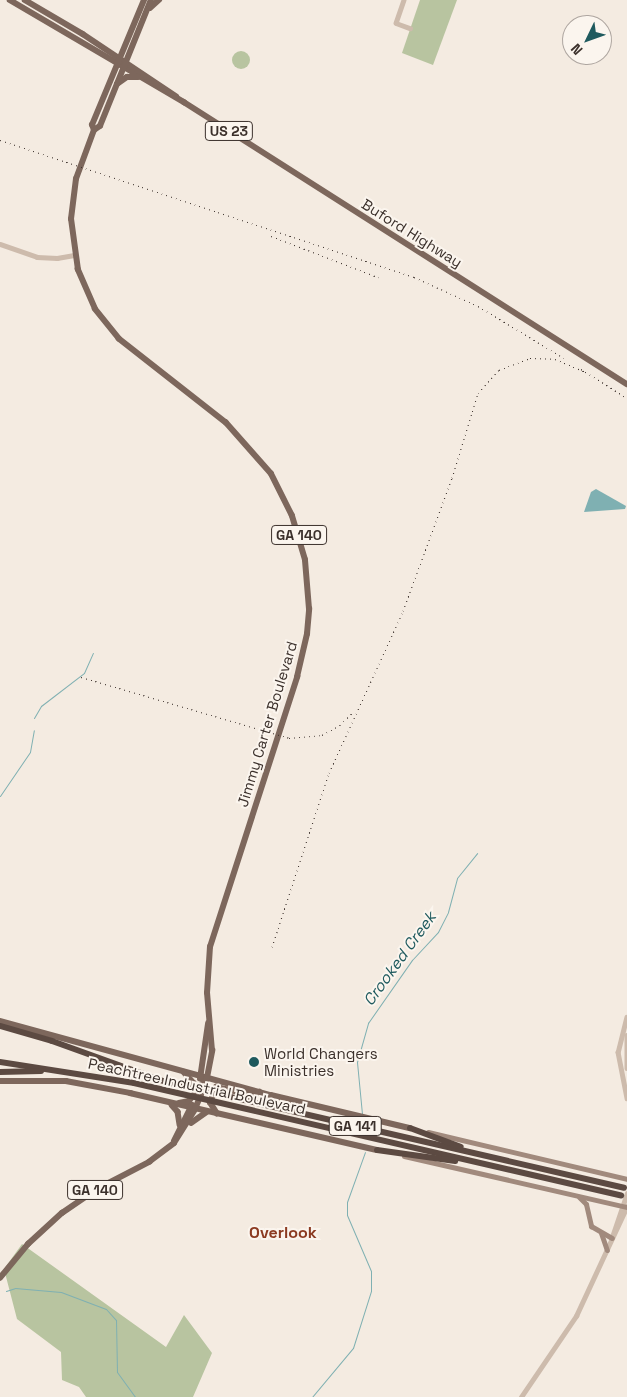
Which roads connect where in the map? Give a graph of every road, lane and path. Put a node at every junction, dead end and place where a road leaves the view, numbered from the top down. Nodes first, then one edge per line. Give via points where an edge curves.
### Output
1 (10, 0) edge
2 (24, 0) edge
3 (144, 0) edge
4 (152, 0) edge
5 (159, 0) edge
6 (404, 0) edge
7 (147, 10) junction
8 (410, 28) dead end
9 (125, 44) junction
10 (108, 50) junction
11 (119, 60) junction
12 (125, 64) junction
13 (139, 77) junction
14 (117, 84) junction
15 (184, 102) junction
16 (94, 130) junction
17 (0, 244) edge
18 (74, 255) junction
19 (627, 384) edge
20 (627, 1017) edge
21 (0, 1021) edge
22 (208, 1022) junction
23 (0, 1026) edge
24 (0, 1030) edge
25 (15, 1031) junction
26 (627, 1035) edge
27 (206, 1036) junction
28 (0, 1062) edge
29 (619, 1064) junction
30 (626, 1064) edge
31 (627, 1068) edge
32 (62, 1071) junction
33 (183, 1071) junction
34 (0, 1072) edge
35 (206, 1075) junction
36 (0, 1081) edge
37 (219, 1081) junction
38 (259, 1092) junction
39 (130, 1093) junction
40 (196, 1098) junction
41 (627, 1098) edge
42 (170, 1103) junction
43 (208, 1112) junction
44 (217, 1114) junction
45 (180, 1127) junction
46 (410, 1128) junction
47 (174, 1143) junction
48 (377, 1150) junction
49 (486, 1156) junction
50 (498, 1167) junction
51 (627, 1179) edge
52 (625, 1194) edge
53 (576, 1195) junction
54 (598, 1200) junction
55 (627, 1206) edge
56 (588, 1210) junction
57 (621, 1216) junction
58 (601, 1233) junction
59 (612, 1238) junction
60 (606, 1250) junction
61 (0, 1278) edge
62 (521, 1397) edge

1 - 11 main road, Buford Highway / US 23
2 - 10 main road, Buford Highway / US 23
3 - 9 main road, Jimmy Carter Boulevard / GA 140
4 - 7 main road, Jimmy Carter Boulevard / GA 140
5 - 7 main road
6 - 8 street via 396,23
7 - 12 main road, Jimmy Carter Boulevard / GA 140
9 - 10 main road
9 - 11 main road, Jimmy Carter Boulevard / GA 140
10 - 11 main road, Buford Highway / US 23
11 - 12 main road, Buford Highway / US 23
11 - 16 main road, Jimmy Carter Boulevard / GA 140 via 92,125
12 - 13 main road, Buford Highway / US 23
12 - 14 main road, Jimmy Carter Boulevard / GA 140
12 - 15 main road, Buford Highway / US 23
13 - 14 main road via 127,77
13 - 15 main road, Buford Highway / US 23
14 - 16 main road, Jimmy Carter Boulevard / GA 140 via 100,126
15 - 19 main road, Buford Highway / US 23
16 - 18 main road, Jimmy Carter Boulevard / GA 140 via 74,192 71,219
17 - 18 street via 37,256 57,258
18 - 22 main road, Jimmy Carter Boulevard / GA 140 via 83,285 107,326 137,355 226,423 258,456 283,494 298,530 305,560 309,609 303,656 210,947 206,970
20 - 29 street via 620,1040
21 - 33 main road, Peachtree Industrial Boulevard
22 - 27 main road, Jimmy Carter Boulevard / GA 140
22 - 35 main road, Jimmy Carter Boulevard / GA 140 via 212,1037
23 - 25 highway
24 - 25 highway, GA 141
25 - 49 highway, Peachtree Industrial Boulevard / GA 141 via 52,1040 136,1074
26 - 30 street
27 - 33 main road via 202,1067 193,1072
27 - 35 main road, Jimmy Carter Boulevard / GA 140
28 - 32 highway, Peachtree Industrial Boulevard
29 - 30 street
29 - 41 street
30 - 31 street
32 - 34 highway, GA 141
32 - 50 highway, Peachtree Industrial Boulevard / GA 141 via 181,1094
33 - 35 main road, Peachtree Industrial Boulevard
33 - 40 main road via 194,1083
35 - 37 main road, Peachtree Industrial Boulevard
35 - 37 main road
35 - 40 main road, Jimmy Carter Boulevard / GA 140
36 - 39 main road via 66,1081
37 - 38 main road, Peachtree Industrial Boulevard
37 - 40 main road
38 - 44 main road via 253,1095 216,1087 210,1103
38 - 46 main road, Peachtree Industrial Boulevard
39 - 40 main road via 182,1104
39 - 42 main road, Peachtree Industrial Boulevard
40 - 42 main road, Peachtree Industrial Boulevard
40 - 43 main road
40 - 43 main road, Peachtree Industrial Boulevard
40 - 45 main road, Jimmy Carter Boulevard / GA 140
40 - 47 main road, Jimmy Carter Boulevard / GA 140
42 - 45 main road via 178,1112
43 - 44 main road, Peachtree Industrial Boulevard
43 - 47 main road via 195,1118 184,1136
44 - 48 main road, Peachtree Industrial Boulevard
45 - 47 main road, Jimmy Carter Boulevard / GA 140
46 - 49 highway
46 - 51 main road, Peachtree Industrial Boulevard
47 - 61 main road, Jimmy Carter Boulevard / GA 140 via 149,1162 97,1189 62,1213 28,1244
48 - 50 highway
48 - 53 main road, Peachtree Industrial Boulevard
49 - 52 highway, Peachtree Industrial Boulevard / GA 141
50 - 52 highway, Peachtree Industrial Boulevard / GA 141
52 - 57 street
53 - 54 main road, Peachtree Industrial Boulevard
53 - 56 main road
54 - 55 main road, Peachtree Industrial Boulevard
54 - 56 main road
55 - 57 street
56 - 58 main road via 591,1226
57 - 59 street
58 - 59 main road
58 - 60 main road
59 - 60 street
60 - 62 street via 576,1316

